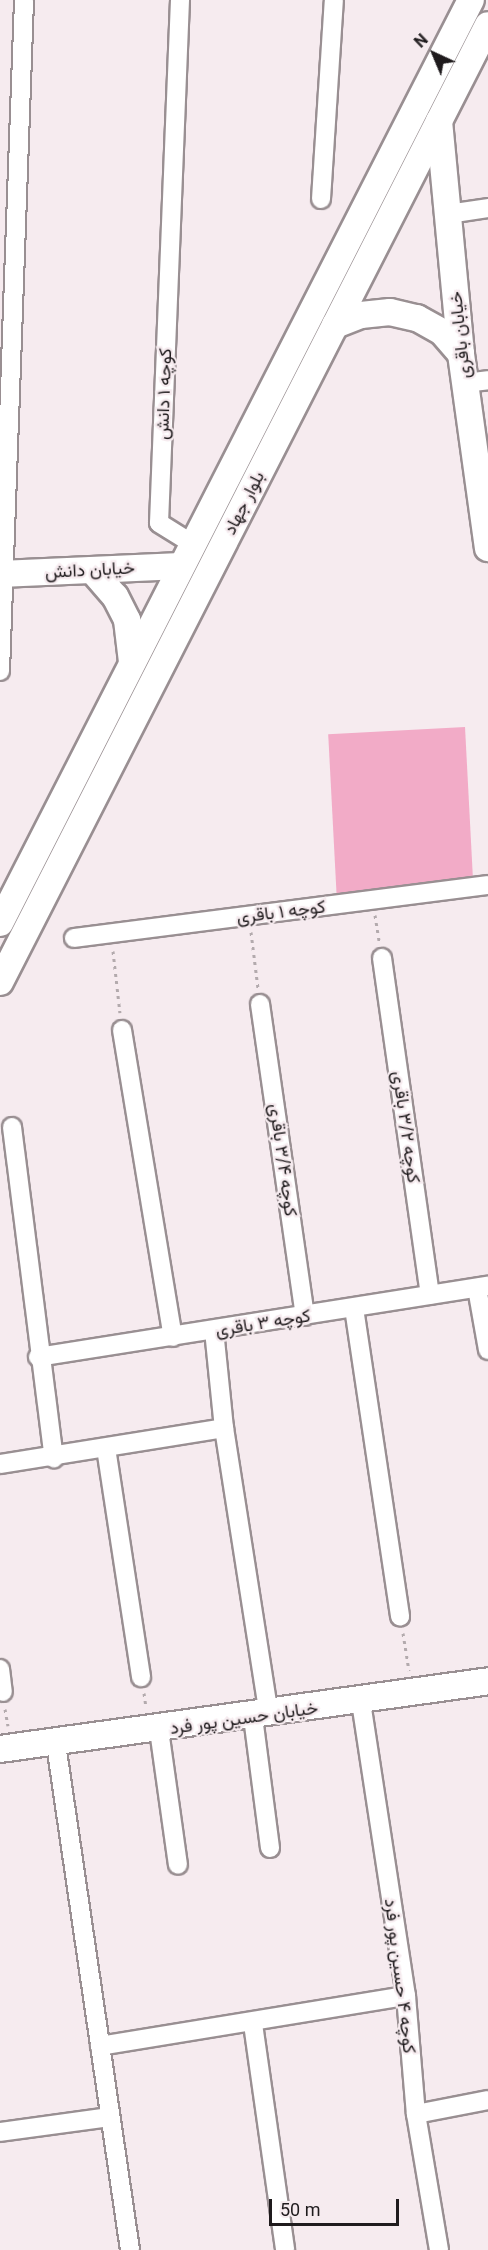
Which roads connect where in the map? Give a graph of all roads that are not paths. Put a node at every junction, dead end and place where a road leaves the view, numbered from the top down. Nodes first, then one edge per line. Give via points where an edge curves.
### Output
1 (24, 0) edge
2 (180, 0) edge
3 (334, 0) edge
4 (471, 0) edge
5 (488, 25) edge
6 (439, 121) junction
7 (321, 200) dead end
8 (488, 208) edge
9 (448, 214) junction
10 (335, 325) junction
11 (462, 354) junction
12 (477, 381) edge
13 (193, 544) junction
14 (488, 548) edge
15 (181, 566) junction
16 (92, 570) junction
17 (2, 574) edge
18 (132, 662) junction
19 (0, 671) edge
20 (488, 885) edge
21 (0, 922) edge
22 (74, 938) dead end
23 (382, 958) road end
24 (0, 982) edge
25 (260, 1004) road end
26 (122, 1030) road end
27 (12, 1127) dead end
28 (483, 1287) edge
29 (430, 1295) junction
30 (354, 1308) junction
31 (305, 1316) junction
32 (214, 1330) junction
33 (173, 1337) junction
34 (488, 1350) edge
35 (38, 1358) junction
36 (224, 1428) junction
37 (106, 1448) junction
38 (54, 1458) junction
39 (0, 1464) edge
40 (400, 1617) road end
41 (0, 1669) edge
42 (141, 1677) road end
43 (488, 1681) edge
44 (3, 1692) road end
45 (361, 1702) junction
46 (261, 1715) junction
47 (154, 1731) junction
48 (56, 1744) junction
49 (5, 1748) edge
50 (270, 1848) dead end
51 (178, 1865) dead end
52 (406, 1996) junction
53 (253, 2024) junction
54 (100, 2046) junction
55 (488, 2100) edge
56 (416, 2114) junction
57 (110, 2117) junction
58 (0, 2132) edge
59 (130, 2250) edge
60 (285, 2250) edge
61 (439, 2250) edge

1 - 17 street
2 - 13 street, کوچه ۱ دانش via 159,523
3 - 7 street
4 - 13 street, بلوار جهاد
5 - 6 street, بلوار جهاد
6 - 9 street, خیابان باقری
6 - 10 street, بلوار جهاد
8 - 9 street
9 - 11 street, خیابان باقری
10 - 11 street via 361,315 390,312 417,318 442,333
10 - 24 street, بلوار جهاد
11 - 12 street, خیابان باقری
12 - 14 street, خیابان باقری
13 - 15 street, بلوار جهاد
15 - 16 street, خیابان دانش
15 - 18 street, بلوار جهاد
16 - 17 street, خیابان دانش
16 - 18 street via 115,596 127,620
17 - 19 street
18 - 21 street, بلوار جهاد
20 - 22 street, کوچه ۱ باقری
23 - 29 street, کوچه ۳/۲ باقری
25 - 31 street, کوچه ۳/۴ باقری
26 - 33 street
27 - 35 street
28 - 29 street, کوچه ۳ باقری
28 - 34 street
29 - 30 street, کوچه ۳ باقری
30 - 31 street, کوچه ۳ باقری
30 - 40 street
31 - 32 street, کوچه ۳ باقری
32 - 33 street, کوچه ۳ باقری
32 - 36 street
33 - 35 street, کوچه ۳ باقری
35 - 38 street
36 - 37 street
36 - 46 street
37 - 38 street
37 - 42 street
38 - 39 street
41 - 44 street
43 - 45 street, خیابان حسین پور فرد
45 - 46 street, خیابان حسین پور فرد
45 - 52 street, کوچه ۴ حسین پور فرد
46 - 47 street, خیابان حسین پور فرد
46 - 50 street
47 - 48 street, خیابان حسین پور فرد
47 - 51 street
48 - 49 street, خیابان حسین پور فرد
48 - 54 street
52 - 53 street
52 - 56 street, کوچه ۴ حسین پور فرد
53 - 54 street
53 - 60 street
54 - 57 street
55 - 56 street
56 - 61 street, کوچه ۴ حسین پور فرد
57 - 58 street
57 - 59 street

